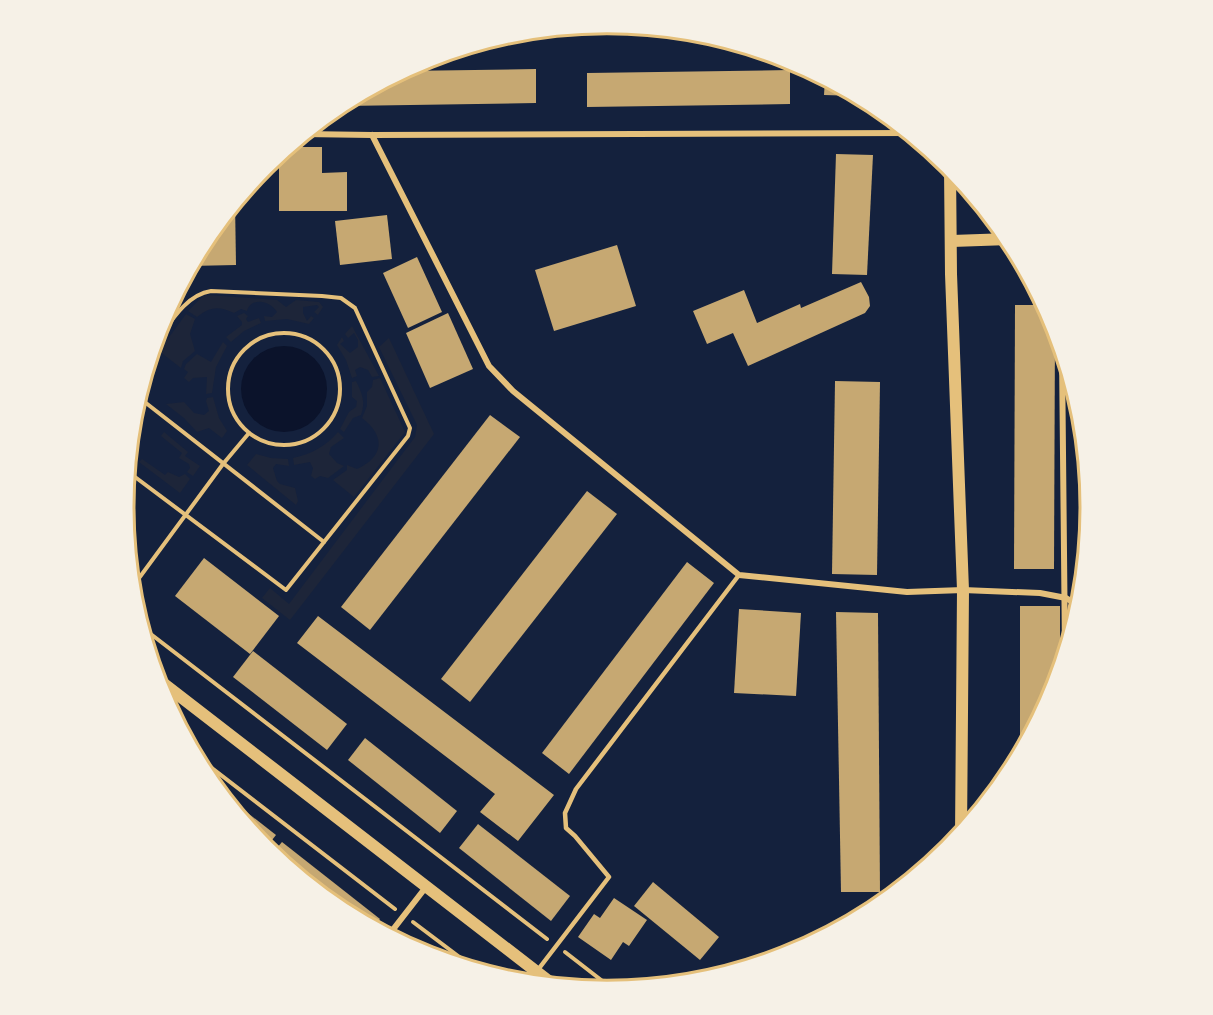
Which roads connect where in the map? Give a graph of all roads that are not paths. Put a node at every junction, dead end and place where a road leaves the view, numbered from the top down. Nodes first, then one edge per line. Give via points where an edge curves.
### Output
1 (895, 133) edge
2 (316, 134) edge
3 (372, 135) junction
4 (950, 183) edge
5 (996, 239) edge
6 (952, 240) junction
7 (1062, 383) edge
8 (739, 575) junction
9 (963, 590) junction
10 (1066, 598) junction
11 (1070, 600) edge
12 (1066, 619) edge
13 (170, 688) edge
14 (960, 821) edge
15 (426, 887) junction
16 (393, 930) edge
17 (537, 971) junction
18 (543, 976) edge

1 - 3 street
2 - 3 street
3 - 8 street via 489,366 513,391
4 - 6 main road
5 - 6 main road
6 - 9 main road
7 - 10 street
8 - 9 street via 907,592
8 - 17 lane via 576,789 565,813 566,828 609,877
9 - 10 street
9 - 14 main road
10 - 11 street
10 - 12 street
13 - 15 main road
15 - 16 street
15 - 17 main road
17 - 18 main road

